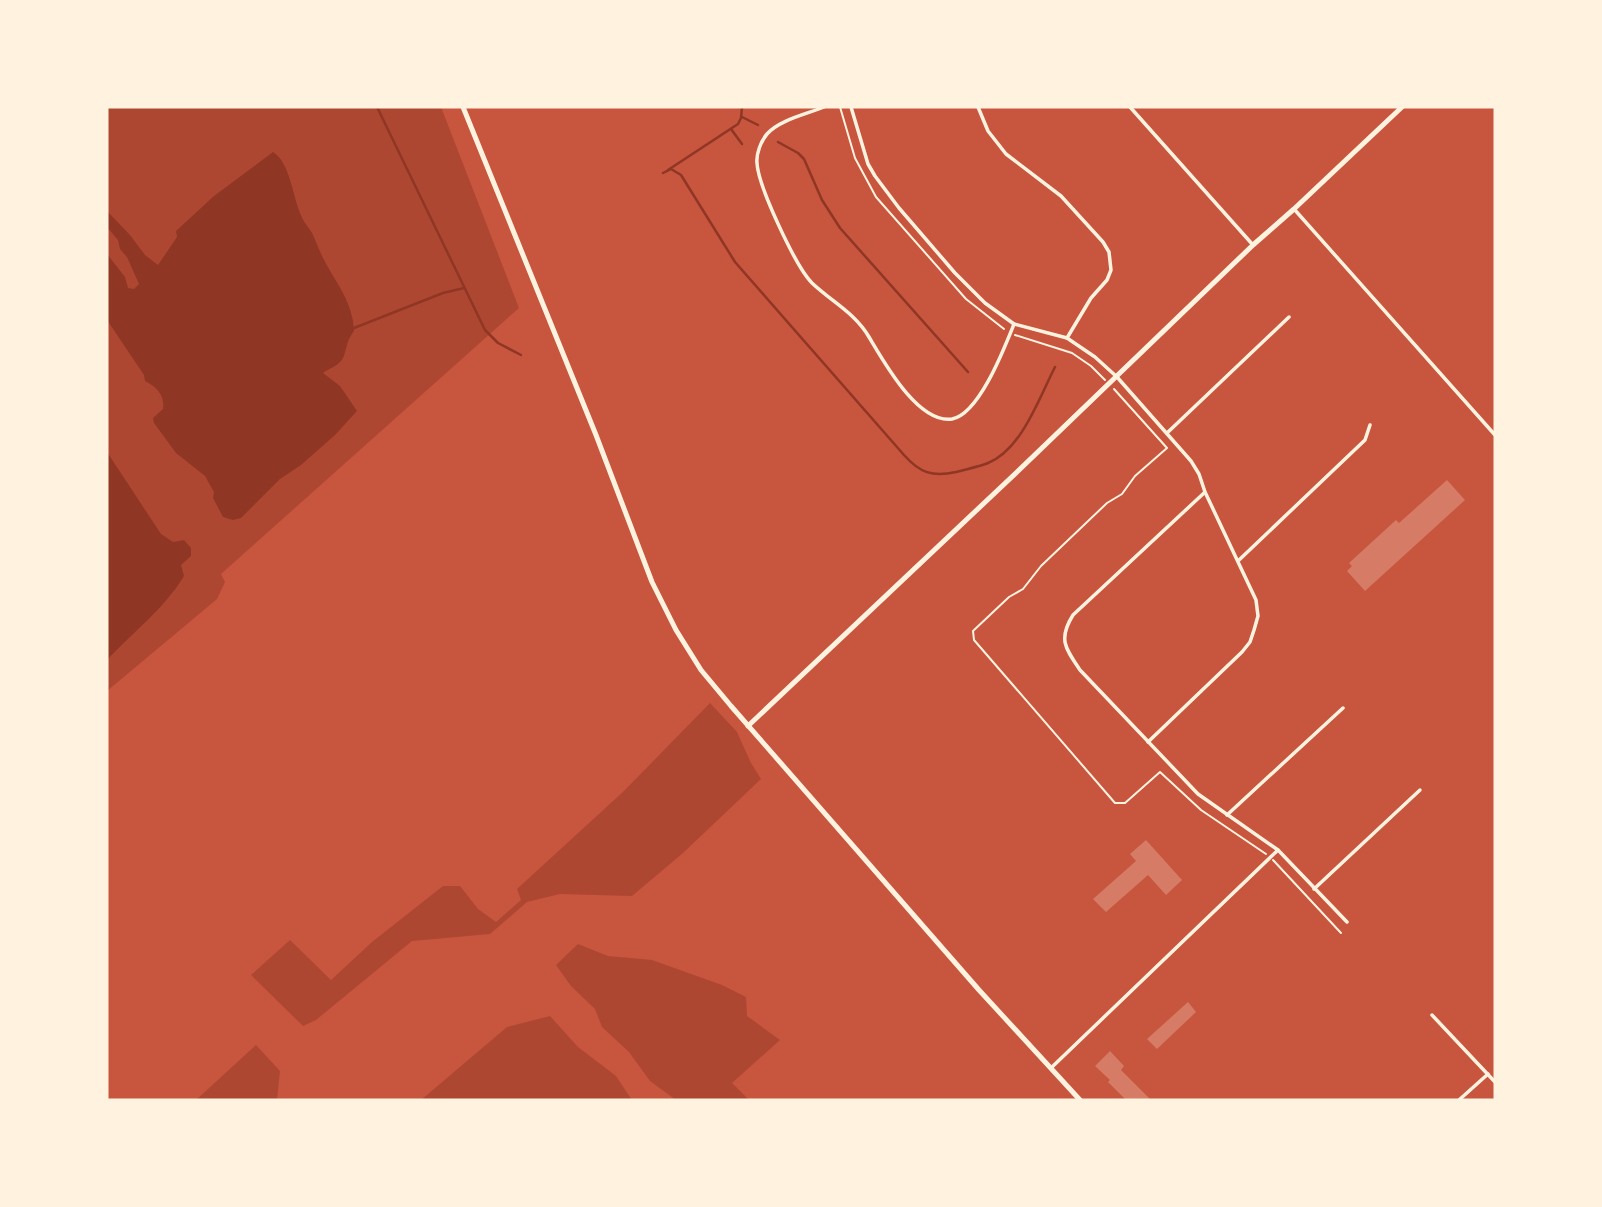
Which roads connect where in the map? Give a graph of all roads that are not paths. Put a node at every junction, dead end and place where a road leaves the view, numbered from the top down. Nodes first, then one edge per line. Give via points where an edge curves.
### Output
1 (463, 107) edge
2 (824, 107) edge
3 (851, 107) edge
4 (978, 107) edge
5 (1130, 107) edge
6 (1402, 107) edge
7 (1294, 209) junction
8 (1253, 245) junction
9 (1289, 317) dead end
10 (1014, 324) junction
11 (1067, 338) junction
12 (1117, 377) junction
13 (1370, 425) dead end
14 (1167, 433) junction
15 (1495, 435) edge
16 (1205, 492) junction
17 (1238, 561) junction
18 (1343, 708) dead end
19 (748, 726) junction
20 (1148, 742) junction
21 (1420, 790) dead end
22 (1227, 815) junction
23 (1278, 850) junction
24 (1314, 889) junction
25 (1347, 922) dead end
26 (1432, 1015) dead end
27 (1051, 1068) junction
28 (1488, 1074) junction
29 (1495, 1082) edge
30 (1080, 1100) edge
31 (1459, 1100) edge

1 - 19 main road via 652,582 701,670
2 - 10 street via 773,128 765,136 756,162 760,179 800,268 854,316 904,388 929,415 960,417 978,400
3 - 10 street via 868,164 884,190 955,273
4 - 11 street via 1006,154 1061,196 1109,252 1107,280
5 - 8 street
6 - 7 main road
7 - 8 main road
7 - 15 street
8 - 12 main road
9 - 14 street
10 - 11 street
11 - 12 street
12 - 14 street
12 - 19 main road
13 - 17 street via 1365,440
14 - 16 street via 1191,461
16 - 17 street
16 - 20 street via 1065,627 1063,640 1080,670
17 - 20 street via 1256,600 1258,616 1250,642
18 - 22 street
19 - 27 main road
20 - 22 street via 1198,794
21 - 24 street
22 - 23 street
23 - 24 street
23 - 27 street
24 - 25 street
26 - 28 street
27 - 30 main road
28 - 29 street
28 - 31 street

